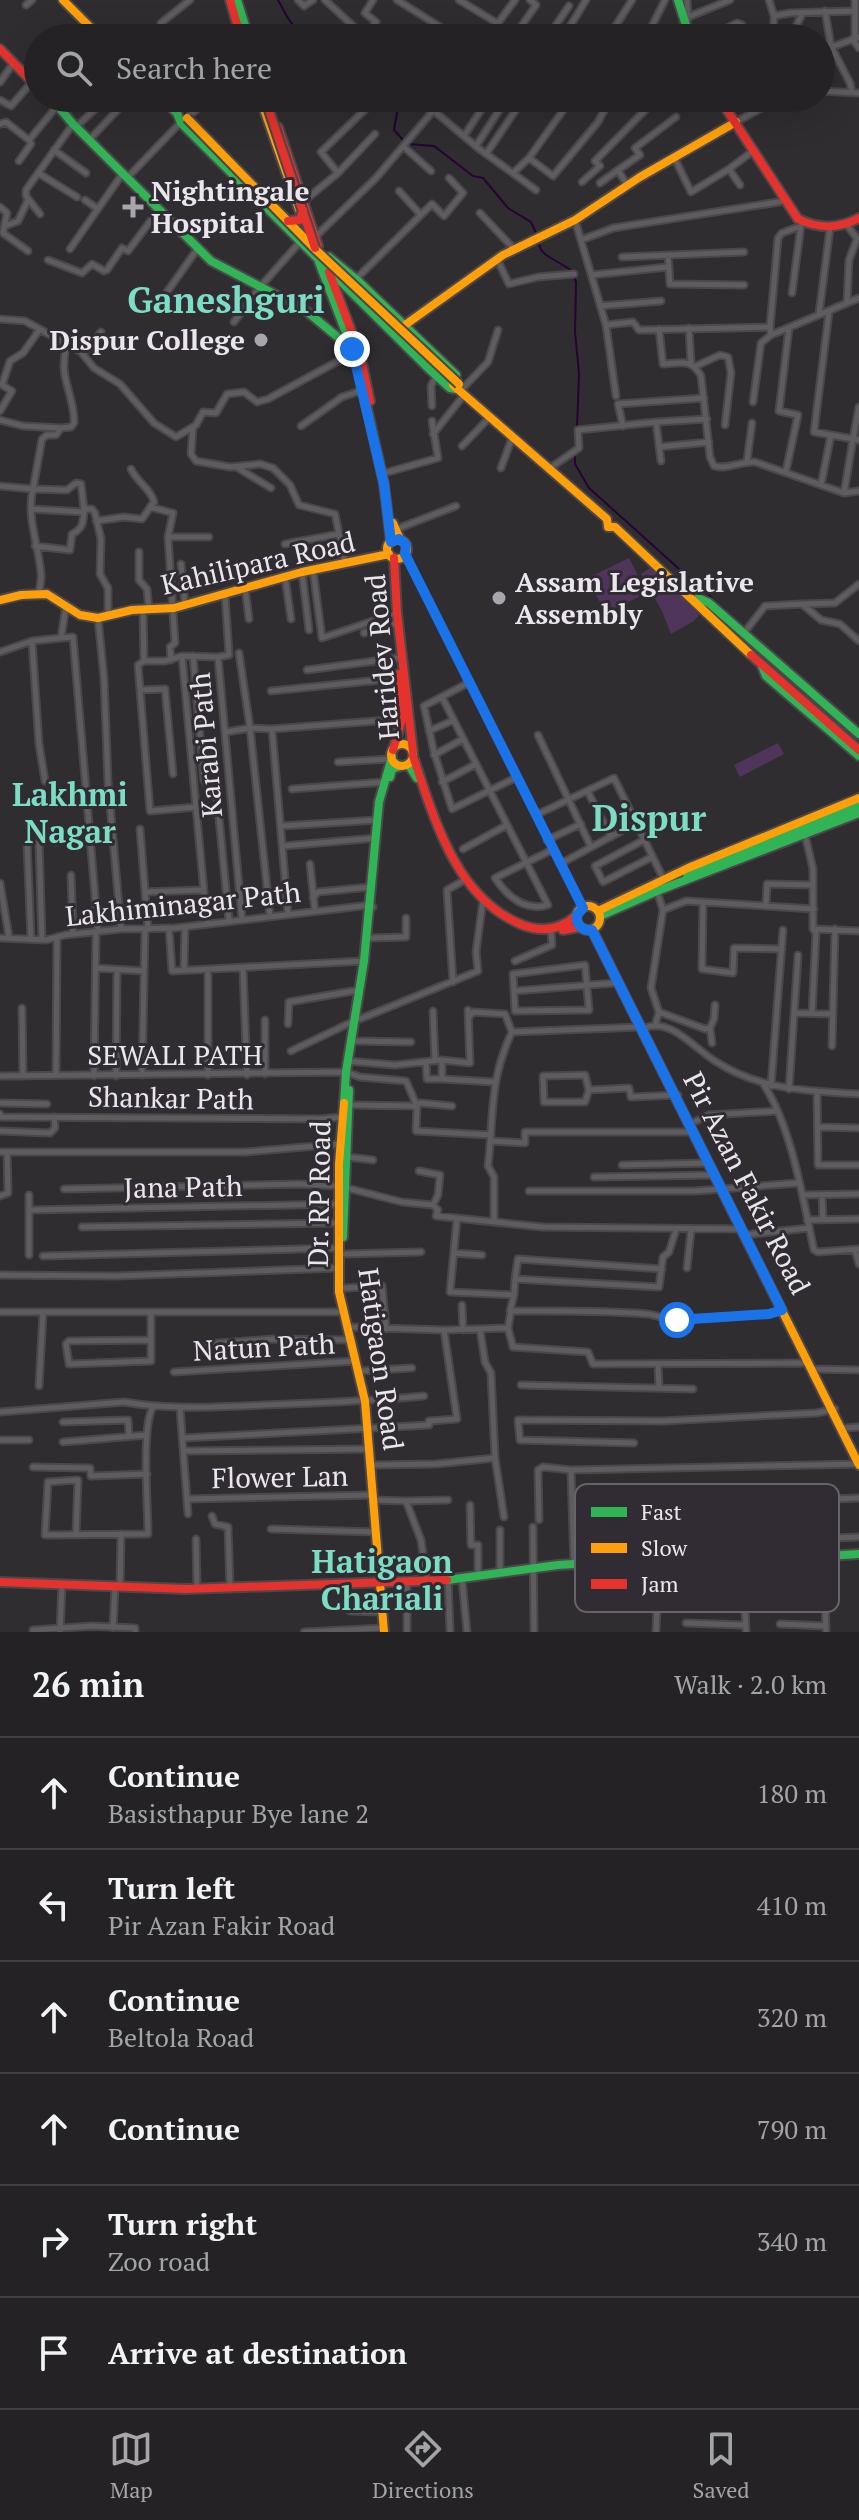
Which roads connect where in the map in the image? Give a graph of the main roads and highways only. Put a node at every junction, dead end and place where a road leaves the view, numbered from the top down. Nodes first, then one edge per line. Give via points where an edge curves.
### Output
1 (63, 0) edge
2 (72, 0) edge
3 (230, 0) edge
4 (237, 0) edge
5 (678, 0) edge
6 (237, 11) junction
7 (87, 24) edge
8 (96, 24) edge
9 (241, 24) edge
10 (241, 24) edge
11 (686, 24) edge
12 (0, 49) edge
13 (24, 74) edge
14 (65, 112) edge
15 (177, 112) edge
16 (179, 112) edge
17 (270, 112) edge
18 (729, 112) edge
19 (183, 117) junction
20 (736, 122) junction
21 (302, 207) junction
22 (286, 216) junction
23 (859, 218) edge
24 (276, 220) junction
25 (313, 244) junction
26 (330, 258) junction
27 (318, 260) junction
28 (327, 269) junction
29 (337, 283) junction
30 (405, 325) junction
31 (353, 351) junction
32 (460, 388) junction
33 (613, 521) junction
34 (395, 540) junction
35 (392, 556) junction
36 (698, 598) junction
37 (0, 600) edge
38 (394, 617) junction
39 (837, 734) junction
40 (859, 734) edge
41 (859, 742) edge
42 (859, 750) edge
43 (392, 755) junction
44 (859, 756) edge
45 (408, 760) junction
46 (859, 798) edge
47 (859, 805) edge
48 (859, 813) edge
49 (666, 883) junction
50 (482, 901) junction
51 (372, 906) junction
52 (580, 912) junction
53 (599, 913) junction
54 (580, 927) junction
55 (593, 929) junction
56 (357, 1019) junction
57 (642, 1027) junction
58 (350, 1061) junction
59 (348, 1073) junction
60 (676, 1095) junction
61 (341, 1187) junction
62 (725, 1189) junction
63 (744, 1233) junction
64 (341, 1251) junction
65 (344, 1312) junction
66 (349, 1328) junction
67 (811, 1367) junction
68 (361, 1371) junction
69 (834, 1410) junction
70 (369, 1430) junction
71 (859, 1457) edge
72 (859, 1465) edge
73 (375, 1499) junction
74 (859, 1554) edge
75 (839, 1555) edge
76 (575, 1564) edge
77 (0, 1582) edge
78 (384, 1583) junction
79 (386, 1631) edge

1 - 7 main road
2 - 8 main road
3 - 6 main road
4 - 6 main road
5 - 11 main road
6 - 9 main road
6 - 10 main road
12 - 13 main road
14 - 31 main road via 211,261 305,310
15 - 19 main road
16 - 19 main road
17 - 21 main road, bridge
18 - 20 main road
19 - 22 main road, bridge
19 - 24 main road
19 - 32 main road, bridge via 302,242
20 - 23 main road via 801,223 830,228
20 - 30 main road via 575,220 497,259
21 - 22 main road, bridge via 300,220
21 - 25 main road, bridge
22 - 24 main road
22 - 25 main road, bridge
24 - 25 main road
25 - 26 main road
25 - 27 main road
25 - 32 main road, bridge
26 - 28 main road
26 - 30 main road
27 - 28 main road
27 - 31 main road
28 - 29 main road
29 - 32 main road via 450,388
29 - 34 main road via 363,364
30 - 32 main road via 463,382
31 - 34 main road
32 - 33 main road
32 - 33 main road
33 - 36 main road
33 - 39 main road
34 - 35 main road, Haridev Road via 387,548
34 - 35 main road, Kahilipara Road via 406,545 405,554
35 - 37 main road, Kahilipara Road via 302,572 171,608 103,617 80,615 47,594
35 - 38 main road, Haridev Road
36 - 40 main road via 746,631
36 - 41 main road
38 - 43 main road, Haridev Road via 402,719
38 - 45 main road, Haridev Road
39 - 42 main road
39 - 44 main road
43 - 45 main road
43 - 45 main road via 399,745 406,745
43 - 51 main road, Dr. RP Road via 377,820
45 - 50 main road via 438,831
45 - 50 main road via 436,833 463,881
45 - 51 main road via 392,769 382,806
46 - 49 main road
47 - 49 main road
48 - 49 main road
49 - 53 main road
49 - 53 main road
50 - 52 main road via 504,918 534,930 564,927
50 - 54 main road via 501,921 533,933
51 - 56 main road
51 - 56 main road, Dr. RP Road
52 - 53 main road via 591,907
52 - 54 main road
53 - 55 main road
54 - 55 main road
55 - 57 main road, Pir Azan Fakir Road
55 - 57 main road
56 - 58 main road, Dr. RP Road
56 - 58 main road
57 - 60 main road, Pir Azan Fakir Road
58 - 59 main road, Dr. RP Road
59 - 61 main road, Dr. RP Road
59 - 61 main road, Hatigaon Road
60 - 62 main road, Pir Azan Fakir Road
60 - 62 main road, Pir Azan Fakir Road
61 - 64 main road, Hatigaon Road
61 - 64 main road, Dr. RP Road
62 - 63 main road, Pir Azan Fakir Road
63 - 67 main road, Pir Azan Fakir Road
63 - 67 main road, Pir Azan Fakir Road
64 - 65 main road, Hatigaon Road
64 - 65 main road, Dr. RP Road
65 - 66 main road, Dr. RP Road
66 - 68 main road, Hatigaon Road
66 - 68 main road, Dr. RP Road
67 - 69 main road, Pir Azan Fakir Road
68 - 70 main road, Dr. RP Road
69 - 71 main road, Pir Azan Fakir Road
69 - 72 main road, Pir Azan Fakir Road
70 - 73 main road, Dr. RP Road
70 - 73 main road, Hatigaon Road
73 - 78 main road, Hatigaon Road
73 - 78 main road, Dr. RP Road
74 - 75 main road
76 - 78 main road
77 - 78 main road via 197,1588
78 - 79 main road, Hatigaon Road
78 - 79 main road, Dr. RP Road

